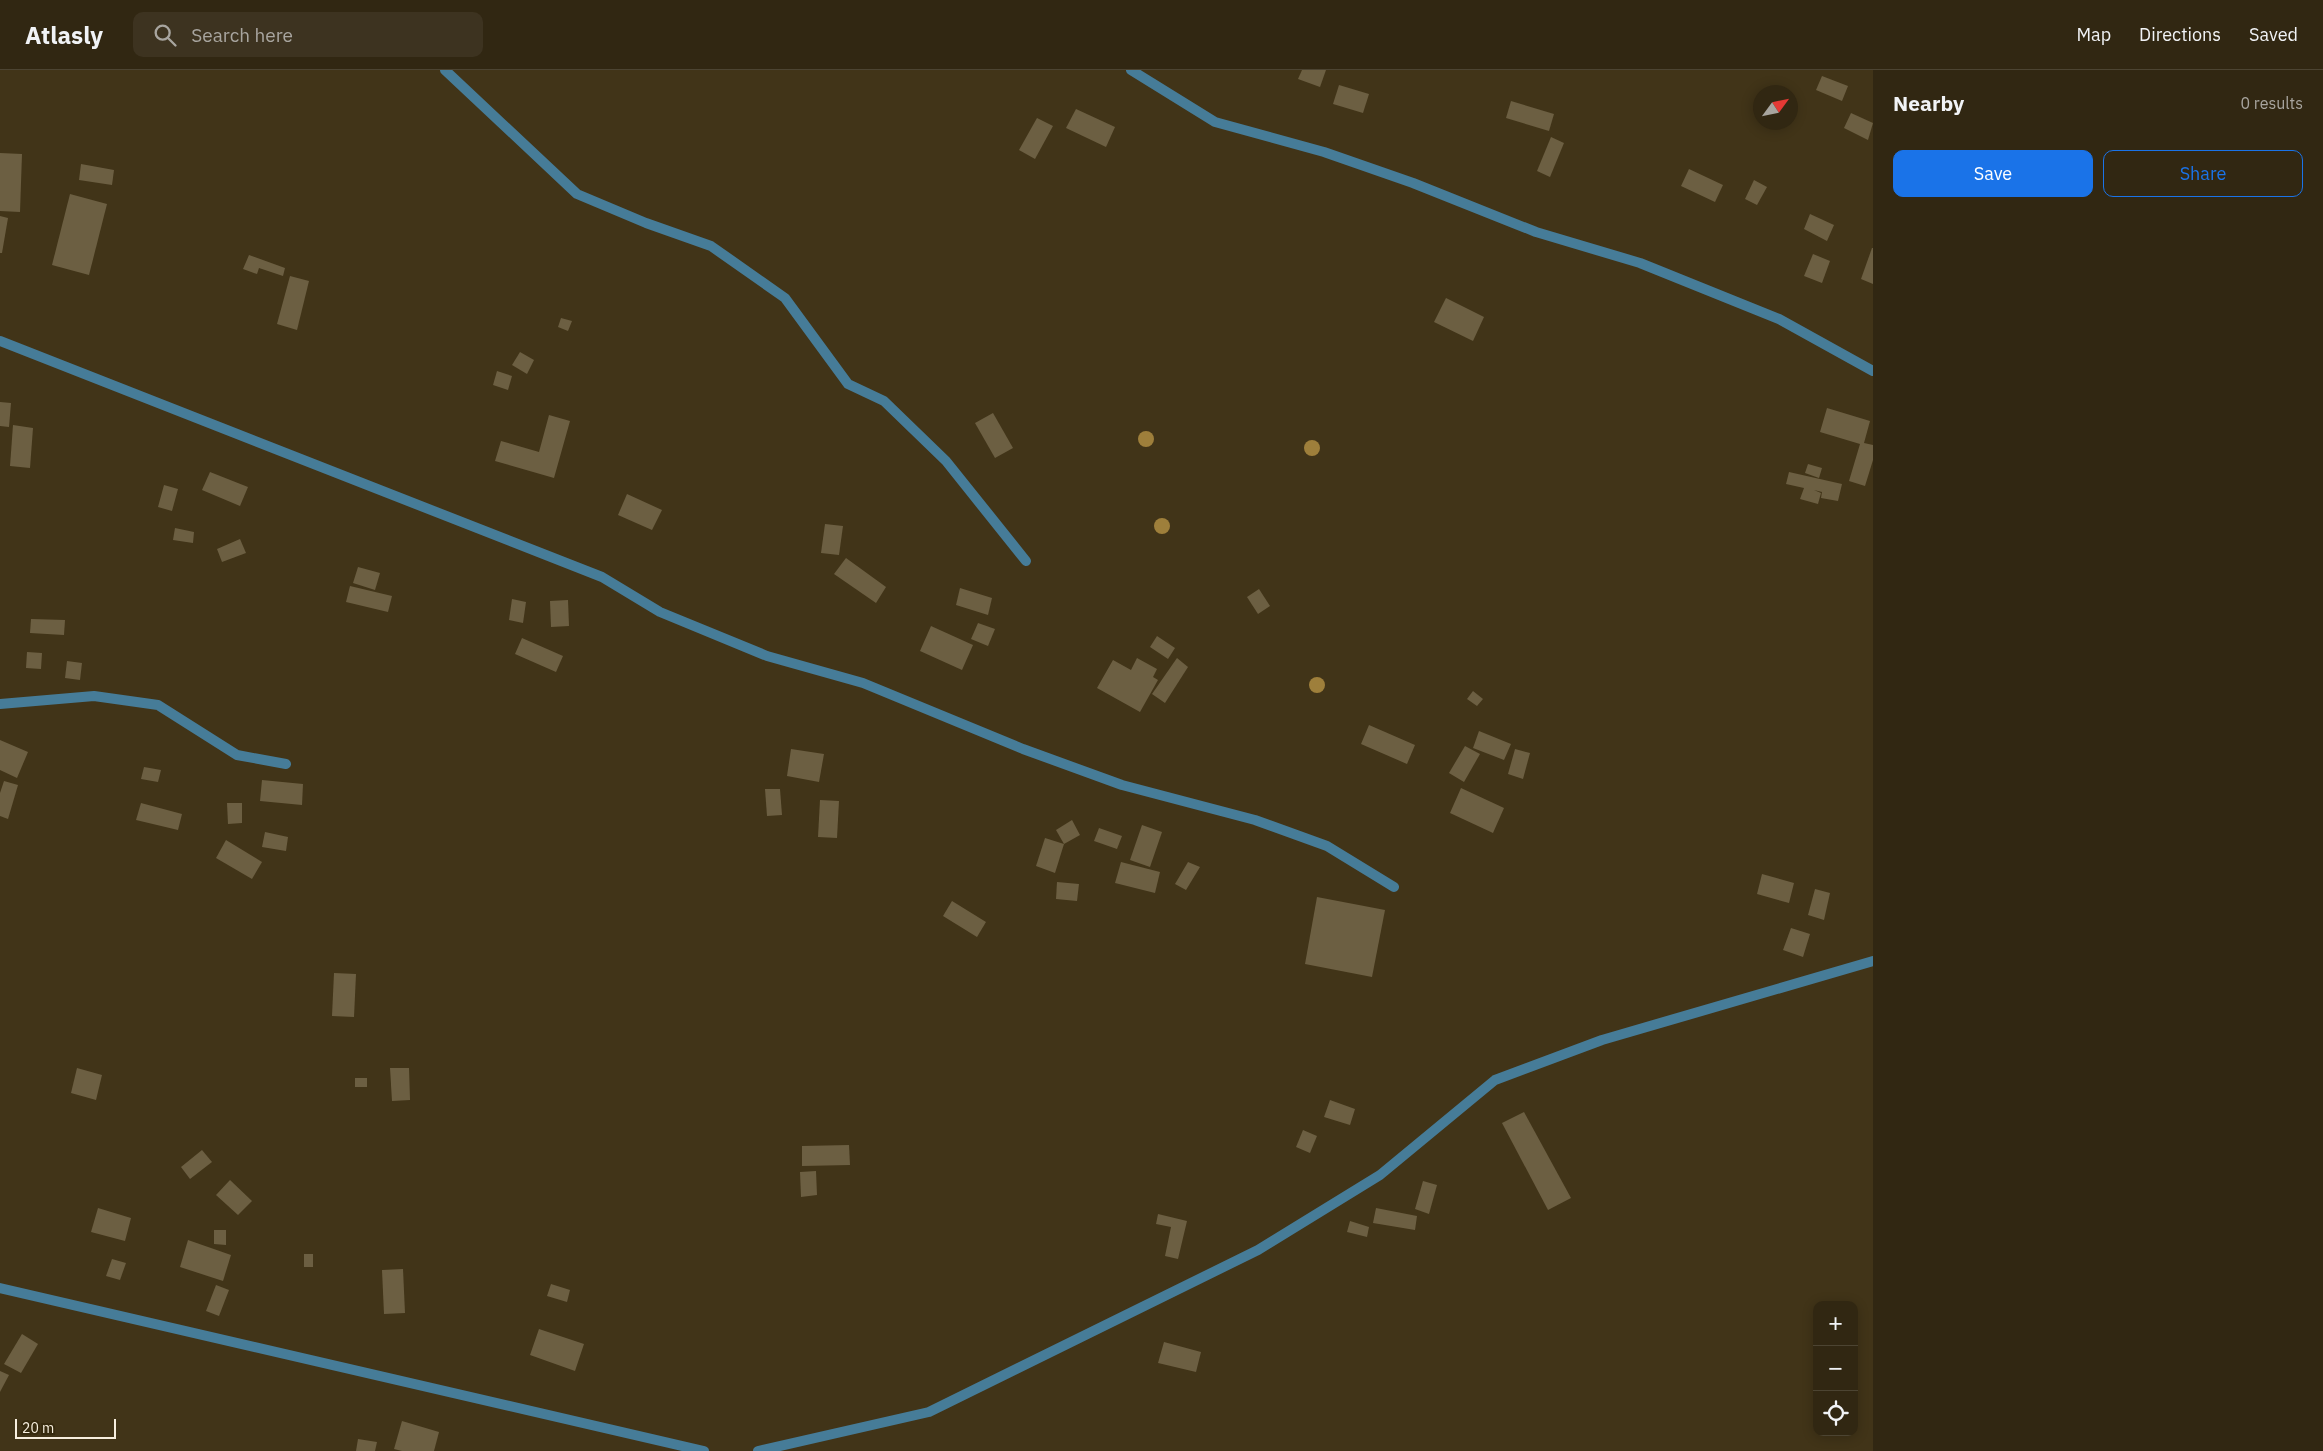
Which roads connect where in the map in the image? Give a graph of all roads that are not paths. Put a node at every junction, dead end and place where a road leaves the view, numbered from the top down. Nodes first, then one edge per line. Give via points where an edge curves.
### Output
1 (445, 70) edge
2 (1131, 70) edge
3 (0, 342) edge
4 (1873, 371) edge
5 (1026, 561) dead end
6 (0, 704) edge
7 (286, 764) dead end
8 (1394, 887) dead end
9 (1873, 961) edge
10 (0, 1288) edge
11 (704, 1451) edge
12 (758, 1451) edge

1 - 5 street via 577,194 711,246 785,298 848,384 884,402 946,461
2 - 4 street via 1215,122 1324,152 1536,232 1640,264 1779,319
3 - 8 street via 602,577 660,612 767,656 863,683 1023,749 1122,785 1255,820 1328,846
6 - 7 street via 94,696 158,705 237,755
9 - 12 street via 1602,1040 1495,1080 1380,1175 1258,1250 929,1412
10 - 11 street

